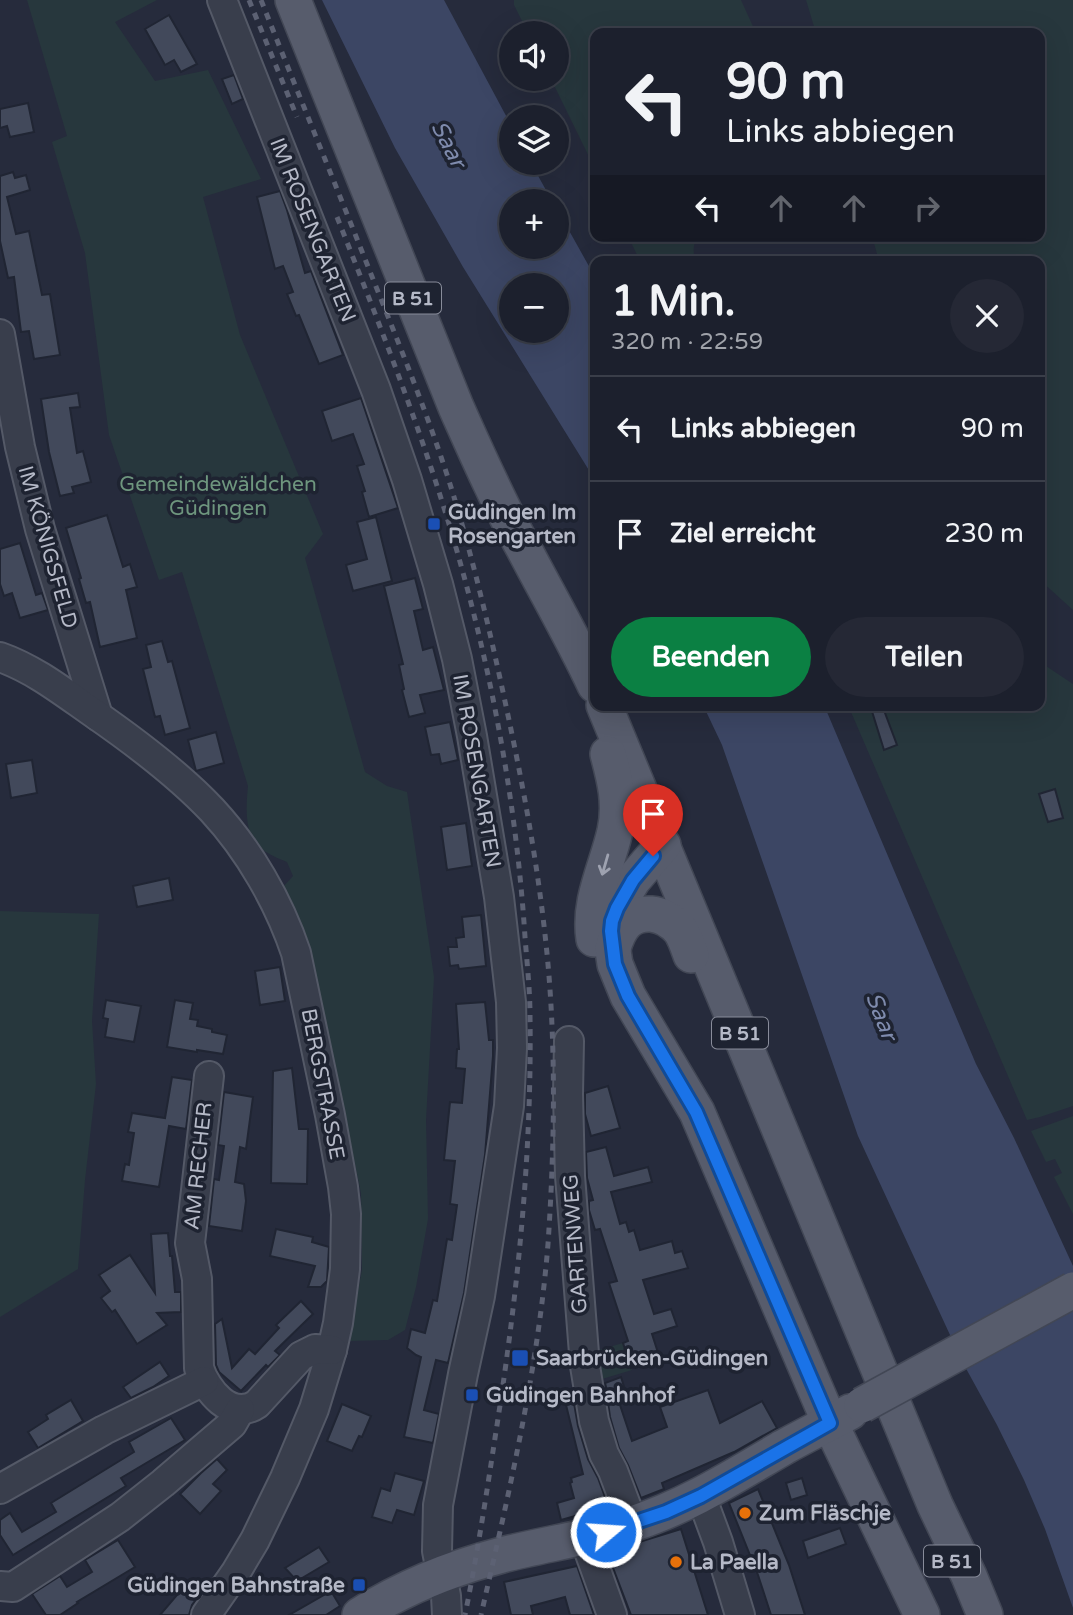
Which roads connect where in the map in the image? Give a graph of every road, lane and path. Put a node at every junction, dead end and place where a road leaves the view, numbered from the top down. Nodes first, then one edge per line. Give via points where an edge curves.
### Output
1 (222, 0) edge
2 (293, 0) edge
3 (0, 334) edge
4 (547, 591) junction
5 (0, 657) edge
6 (590, 673) edge
7 (607, 711) edge
8 (98, 716) junction
9 (663, 845) junction
10 (612, 948) junction
11 (628, 996) junction
12 (569, 1041) dead end
13 (209, 1076) dead end
14 (818, 1221) junction
15 (1073, 1290) edge
16 (332, 1350) junction
17 (204, 1381) junction
18 (240, 1410) junction
19 (830, 1423) junction
20 (0, 1489) edge
21 (701, 1496) junction
22 (935, 1505) junction
23 (633, 1524) junction
24 (584, 1537) junction
25 (441, 1575) junction
26 (0, 1586) edge
27 (206, 1615) edge
28 (360, 1615) edge
29 (447, 1615) edge
30 (612, 1615) edge
31 (740, 1615) edge
32 (922, 1615) edge
33 (972, 1615) edge
34 (985, 1615) edge

1 - 25 street, IM ROSENGARTEN via 407,480 457,659 497,886 511,1002 509,1106 480,1296 438,1505
2 - 4 main road, B 51 via 481,463
3 - 8 street, IM KÖNIGSFELD via 37,516
4 - 6 main road, B 51
4 -> 11 main road via 616,784 615,830 592,919 605,971
5 - 8 street, BERGSTRASSE via 45,678
7 - 9 main road, B 51
8 - 16 street, BERGSTRASSE via 213,811 257,871 287,927 330,1115 346,1214 345,1269
9 - 10 main road via 633,880 617,908
9 - 14 main road, B 51
10 - 11 main road
10 - 14 main road via 622,926 641,914 670,920 681,932 791,1191
11 - 19 main road via 696,1112
12 - 23 street, GARTENWEG via 570,1176 586,1378 604,1454
13 - 17 street, AM RECHER via 190,1242 197,1279 199,1368
14 - 22 main road, B 51
15 - 19 main road, bridge
16 - 18 street via 301,1356 257,1404
16 - 27 street, BERGSTRASSE via 314,1409 269,1512 236,1573
17 - 18 street via 230,1407
17 - 20 street
18 - 26 street via 232,1424 120,1517 13,1587
19 - 21 main road
19 - 32 main road
21 - 23 main road
21 - 31 street
22 - 33 main road, B 51
22 - 34 main road, B 51
23 - 24 main road
24 - 25 main road
24 - 30 street
25 - 28 main road
25 - 29 street, IM ROSENGARTEN

